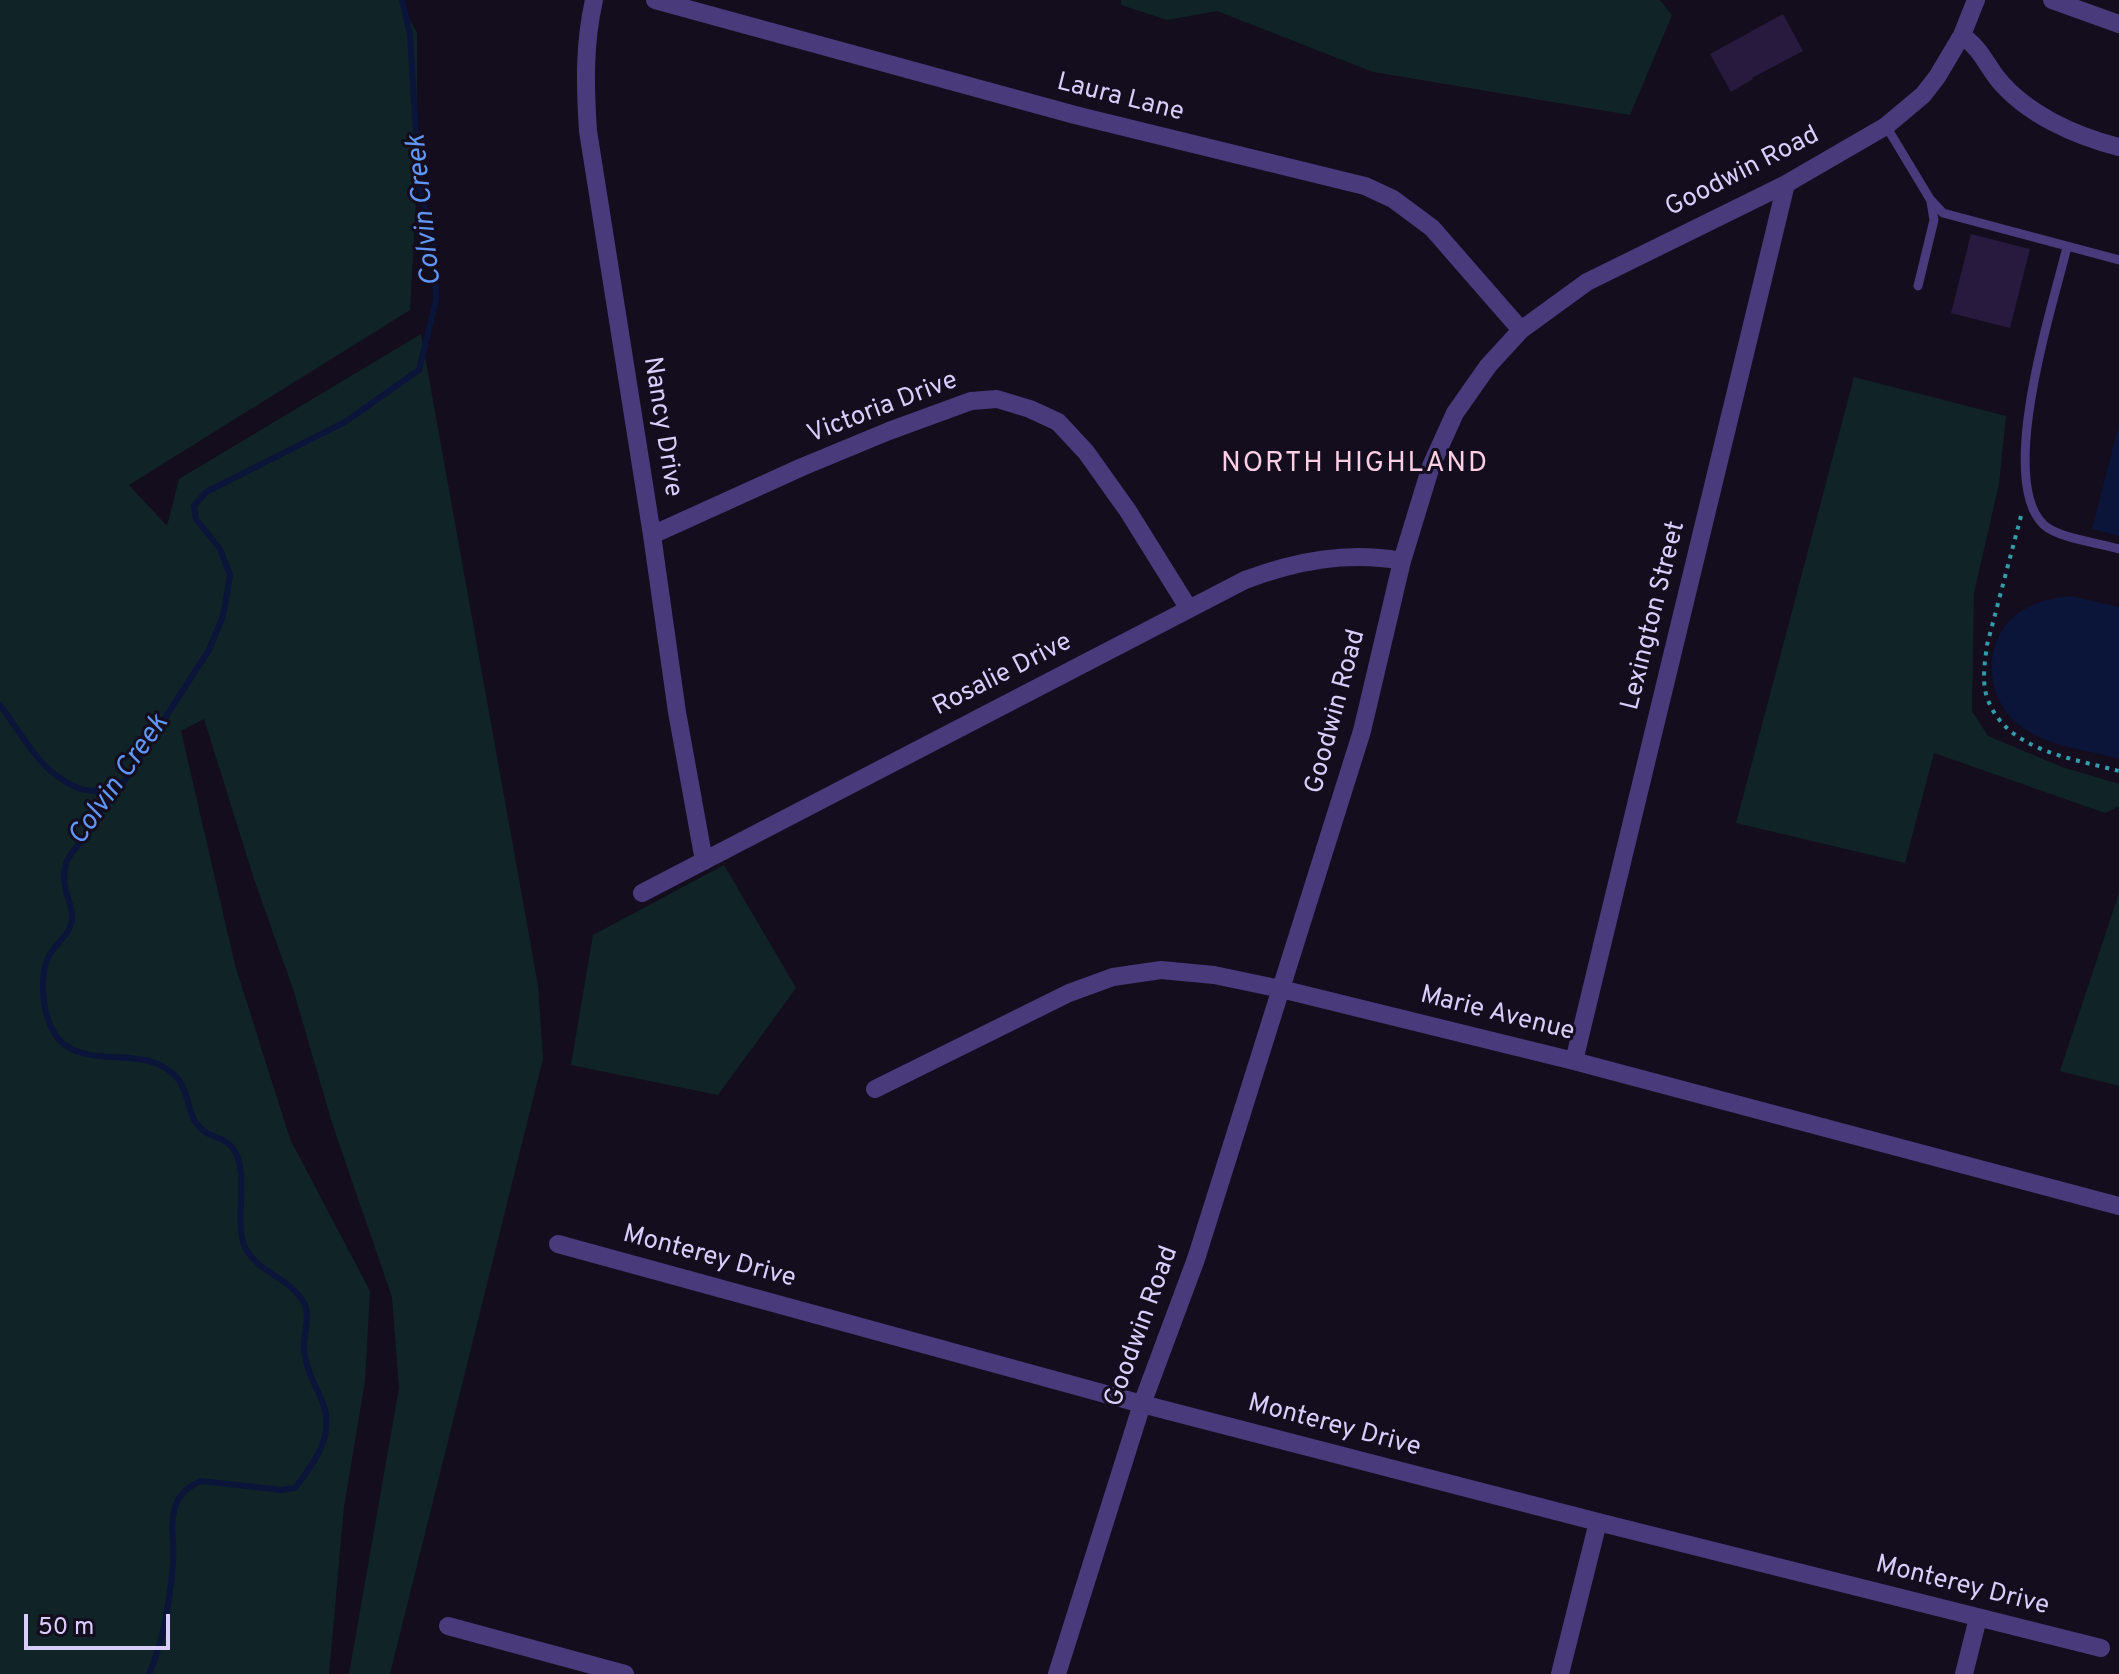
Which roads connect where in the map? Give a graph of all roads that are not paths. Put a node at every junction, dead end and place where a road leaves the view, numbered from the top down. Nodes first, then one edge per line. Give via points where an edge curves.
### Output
1 (594, 0) edge
2 (655, 0) edge
3 (1976, 0) edge
4 (2052, 0) edge
5 (2119, 24) edge
6 (1962, 35) junction
7 (1886, 126) junction
8 (2119, 147) edge
9 (1786, 184) junction
10 (1930, 199) junction
11 (2067, 247) junction
12 (2119, 260) edge
13 (1918, 286) dead end
14 (1521, 330) junction
15 (652, 535) junction
16 (2119, 549) edge
17 (1402, 561) junction
18 (1189, 609) junction
19 (704, 861) junction
20 (642, 893) dead end
21 (1281, 989) junction
22 (1574, 1061) junction
23 (875, 1089) dead end
24 (2119, 1206) edge
25 (558, 1244) dead end
26 (1142, 1404) junction
27 (1598, 1522) junction
28 (1978, 1618) junction
29 (448, 1626) dead end
30 (2101, 1648) dead end
31 (625, 1674) edge
32 (1057, 1674) edge
33 (1560, 1674) edge
34 (1964, 1674) edge

1 - 15 street, Nancy Drive via 584,75 588,131
2 - 14 street, Laura Lane via 1075,115 1365,186 1432,228
3 - 6 street, Goodwin Road
4 - 5 street
6 - 7 street, Goodwin Road via 1923,95
6 - 8 street via 2030,110
7 - 9 street, Goodwin Road
7 - 10 lane
9 - 14 street, Goodwin Road via 1587,282
9 - 22 street, Lexington Street
10 - 11 lane via 1952,217
10 - 13 lane via 1934,220
11 - 12 lane
11 - 16 lane via 2026,428 2027,493 2045,526
14 - 17 street, Goodwin Road via 1455,413 1431,466
15 - 18 street, Victoria Drive via 889,431 971,401 997,399 1058,422 1086,452
15 - 19 street, Nancy Drive
17 - 18 street, Rosalie Drive via 1373,556 1284,566
17 - 21 street, Goodwin Road via 1362,731
18 - 19 street, Rosalie Drive
19 - 20 street, Rosalie Drive
21 - 22 street, Marie Avenue
21 - 23 street, Marie Avenue via 1161,970 1113,977 1069,993
21 - 26 street, Goodwin Road via 1196,1259
22 - 24 street, Marie Avenue
25 - 26 street, Monterey Drive
26 - 27 street, Monterey Drive
26 - 32 street, Goodwin Road
27 - 28 street, Monterey Drive
27 - 33 street
28 - 30 street, Monterey Drive
28 - 34 street
29 - 31 street

